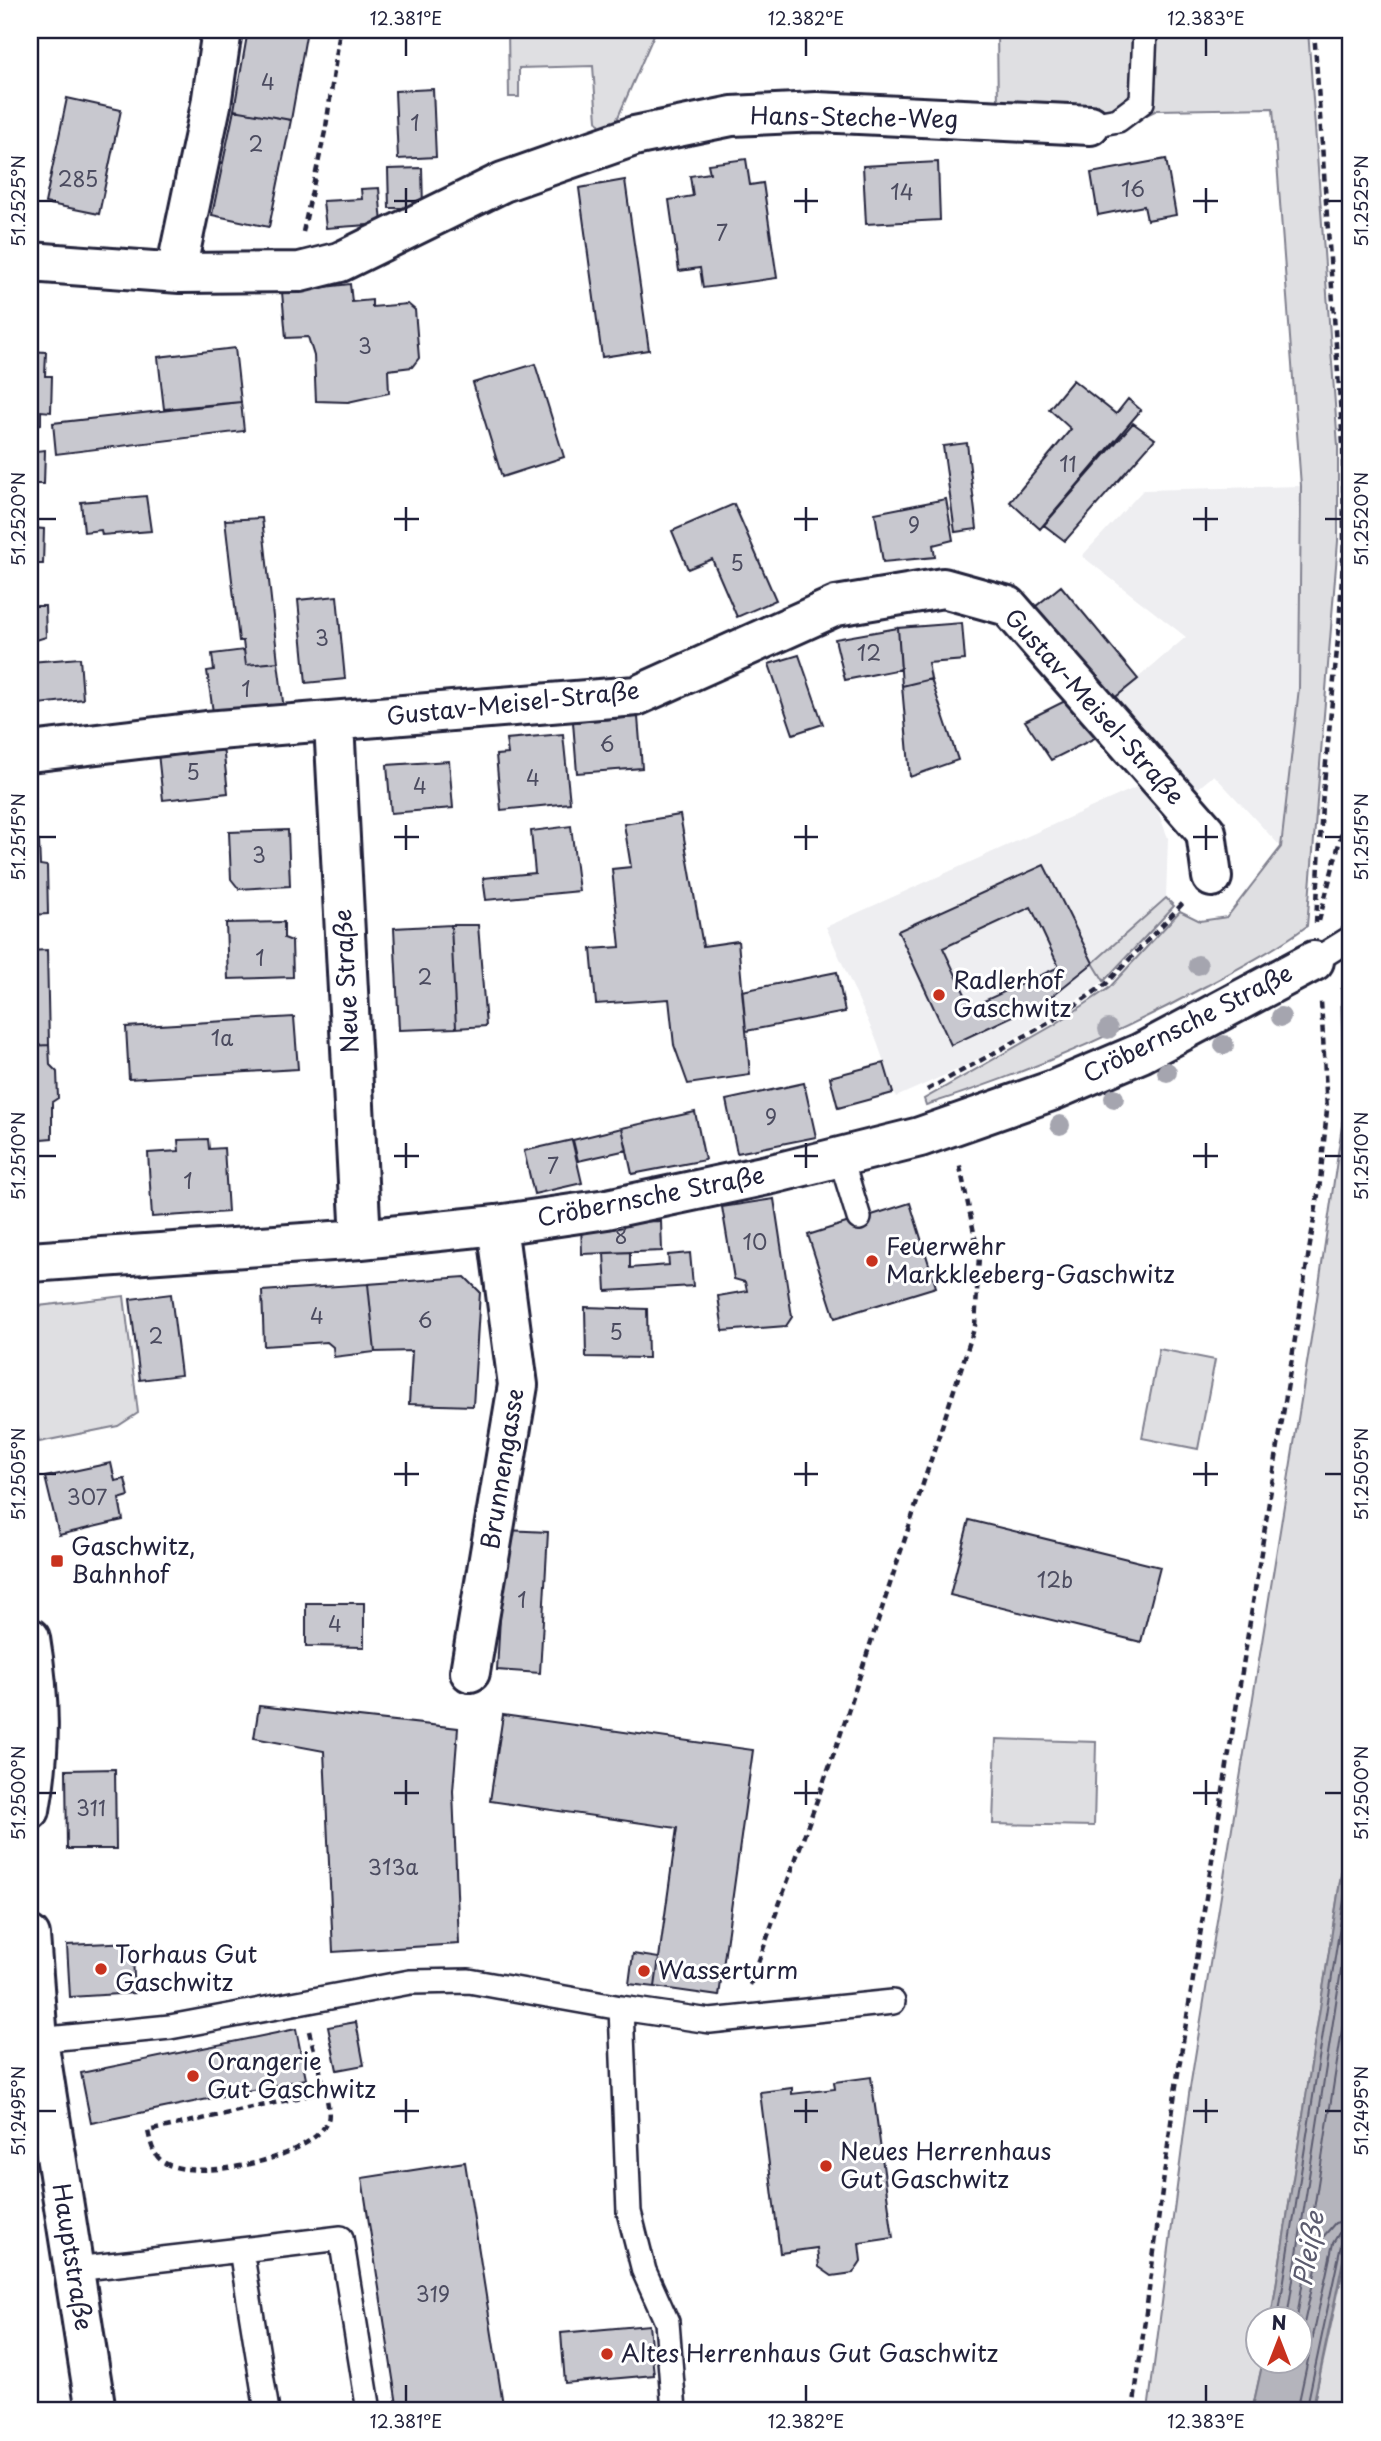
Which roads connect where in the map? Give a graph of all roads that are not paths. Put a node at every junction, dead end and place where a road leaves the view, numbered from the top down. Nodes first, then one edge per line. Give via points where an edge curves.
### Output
1 (222, 30) edge
2 (1145, 30) edge
3 (1090, 125) joint
4 (30, 262) edge
5 (180, 273) junction
6 (334, 723) junction
7 (30, 752) edge
8 (1212, 877) road end
9 (1351, 938) edge
10 (1315, 947) joint
11 (840, 1156) junction
12 (859, 1218) dead end
13 (497, 1224) junction
14 (361, 1238) junction
15 (30, 1262) edge
16 (30, 1638) edge
17 (470, 1672) dead end
18 (30, 1810) edge
19 (30, 1936) edge
20 (31, 1984) edge
21 (893, 2002) dead end
22 (621, 2008) junction
23 (38, 2040) junction
24 (241, 2250) junction
25 (75, 2269) junction
26 (96, 2411) edge
27 (267, 2411) edge
28 (369, 2411) edge
29 (674, 2411) edge

1 - 5 street via 207,130 180,251
2 - 3 lane, Hans-Steche-Weg via 1142,102 1118,120
3 - 5 street, Hans-Steche-Weg via 817,112 732,116 634,136 503,182 340,262 300,272
4 - 5 street, Hans-Steche-Weg
6 - 7 street, Gustav-Meisel-Straße via 206,731
6 - 8 street, Gustav-Meisel-Straße via 636,696 836,606 943,588 1008,606 1206,832
6 - 14 street, Neue Straße
9 - 10 lane, Cröbernsche Straße
10 - 11 street, Cröbernsche Straße via 1141,1053 947,1128
11 - 12 lane
11 - 13 street, Cröbernsche Straße via 607,1209
13 - 14 street, Cröbernsche Straße
13 - 17 street, Brunnengasse via 518,1385
14 - 15 street, Cröbernsche Straße
16 - 18 street via 39,1695 37,1770
19 - 20 street, Hauptstraße
20 - 23 street, Hauptstraße
21 - 22 lane via 710,2021
22 - 23 lane via 469,1981 410,1982 170,2028
22 - 29 lane via 629,2212 645,2271 667,2322
23 - 25 street, Hauptstraße
24 - 25 lane
24 - 27 lane
24 - 28 lane via 341,2238
25 - 26 street, Hauptstraße

